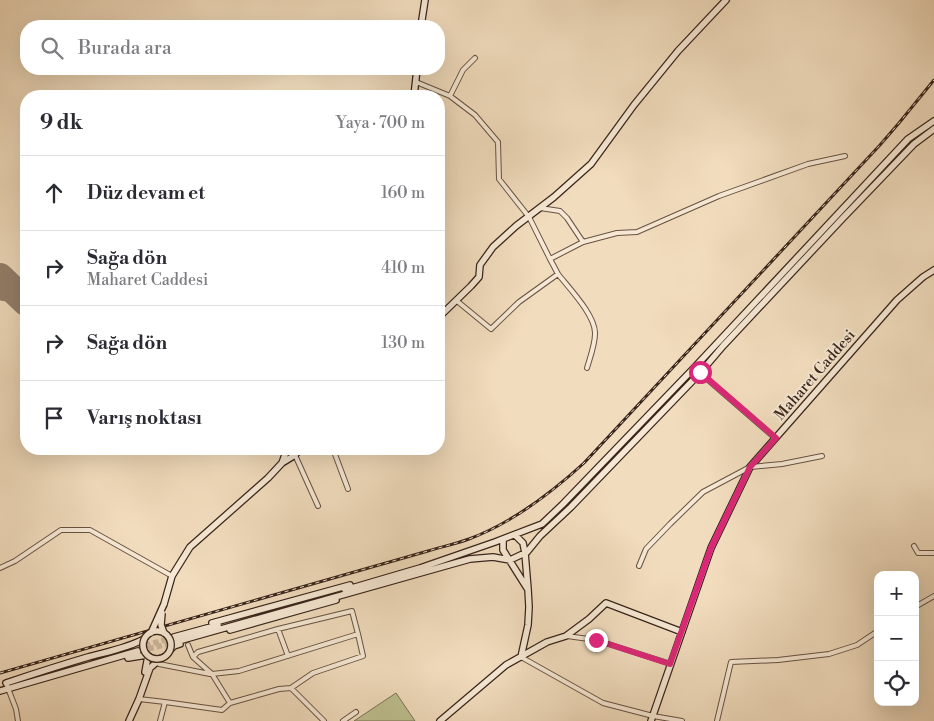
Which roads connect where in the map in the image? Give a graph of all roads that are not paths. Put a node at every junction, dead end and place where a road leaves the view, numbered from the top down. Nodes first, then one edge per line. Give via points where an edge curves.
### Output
1 (425, 0) edge
2 (726, 0) edge
3 (422, 20) edge
4 (475, 58) dead end
5 (417, 75) edge
6 (416, 82) junction
7 (415, 90) edge
8 (435, 90) edge
9 (445, 94) edge
10 (450, 96) junction
11 (934, 121) edge
12 (934, 129) edge
13 (845, 156) dead end
14 (540, 208) junction
15 (529, 218) junction
16 (582, 242) junction
17 (550, 259) junction
18 (934, 270) edge
19 (558, 274) junction
20 (457, 301) junction
21 (445, 312) edge
22 (587, 368) dead end
23 (700, 372) junction
24 (776, 438) junction
25 (285, 455) edge
26 (295, 455) joint
27 (334, 455) edge
28 (822, 456) dead end
29 (282, 463) junction
30 (750, 467) junction
31 (348, 489) dead end
32 (318, 506) dead end
33 (515, 535) junction
34 (503, 539) junction
35 (914, 546) dead end
36 (525, 553) junction
37 (934, 554) edge
38 (510, 560) junction
39 (639, 566) dead end
40 (0, 568) edge
41 (172, 576) junction
42 (365, 586) junction
43 (528, 590) junction
44 (934, 596) edge
45 (164, 604) junction
46 (919, 605) edge
47 (278, 629) junction
48 (682, 632) junction
49 (151, 633) junction
50 (874, 633) edge
51 (165, 634) junction
52 (358, 634) junction
53 (566, 636) junction
54 (144, 639) junction
55 (174, 640) tunnel mouth
56 (186, 644) junction
57 (138, 650) tunnel mouth
58 (170, 650) junction
59 (147, 655) junction
60 (288, 656) junction
61 (193, 657) junction
62 (521, 657) junction
63 (160, 661) junction
64 (670, 664) junction
65 (212, 674) junction
66 (5, 686) edge
67 (291, 688) junction
68 (141, 690) junction
69 (0, 691) edge
70 (139, 700) junction
71 (165, 702) junction
72 (230, 703) junction
73 (356, 712) dead end
74 (652, 718) edge
75 (18, 721) edge
76 (128, 721) edge
77 (160, 721) edge
78 (324, 721) edge
79 (343, 721) edge
80 (440, 721) edge
81 (682, 721) edge
82 (716, 721) edge

1 - 3 main road
2 - 14 main road via 634,104 591,164
4 - 10 street via 464,70
5 - 6 main road
6 - 7 main road
6 - 8 street
9 - 10 street
10 - 15 street via 475,115 498,142 499,179
11 - 33 main road via 908,139 562,505 542,524
12 - 23 main road via 914,144
13 - 16 street via 808,164 719,196 637,232
14 - 15 main road
14 - 16 street via 560,211
15 - 17 street
15 - 20 main road via 493,247 480,265 479,277
16 - 17 street
17 - 19 street
18 - 24 main road, Maharet Caddesi via 897,300
19 - 20 street via 491,329
19 - 22 street via 592,319 596,333
20 - 21 main road
23 - 24 street
23 - 36 main road
24 - 30 main road, Maharet Caddesi
25 - 29 main road
26 - 29 main road
26 - 32 street
27 - 31 street
28 - 30 street
29 - 41 main road via 190,547
30 - 39 street via 703,492 646,549
30 - 48 main road, Maharet Caddesi via 711,548
33 - 34 main road
33 - 36 main road via 523,543
34 - 38 main road via 503,550
34 - 42 main road
35 - 37 street via 918,554
36 - 38 main road
36 - 43 main road
38 - 42 main road via 493,557 470,559
38 - 43 main road
40 - 41 street via 61,530 90,530
41 - 45 main road
42 - 51 main road via 346,586
42 - 55 main road
42 - 56 main road via 350,596
43 - 62 main road via 528,625
44 - 46 street
45 - 49 main road, bridge
45 - 51 main road, bridge via 161,625
47 - 52 street via 352,611
47 - 60 street
47 - 61 street via 198,652
48 - 53 main road via 606,603
48 - 64 main road, Maharet Caddesi
49 - 51 main road, bridge
49 - 54 main road, bridge
50 - 82 street via 830,654 731,662
51 - 58 main road, bridge via 170,641
52 - 60 street
52 - 67 street via 363,656 313,673
53 - 62 main road via 547,642
53 - 64 street via 596,640
54 - 59 main road, bridge via 143,648
54 - 66 main road via 49,668
56 - 58 main road
56 - 61 street
57 - 66 main road
58 - 63 main road, bridge
59 - 63 main road, bridge
59 - 66 main road
59 - 68 main road
60 - 65 street via 239,671
61 - 65 street
62 - 74 street via 603,703
62 - 80 main road via 506,664
63 - 65 street
63 - 68 main road via 150,668
64 - 74 main road, Maharet Caddesi
65 - 72 street
66 - 69 main road
66 - 75 street
67 - 72 street
67 - 78 street
68 - 70 main road
68 - 76 main road
70 - 71 street
70 - 76 main road
71 - 72 street via 222,710
71 - 77 street
73 - 79 street
74 - 81 street

